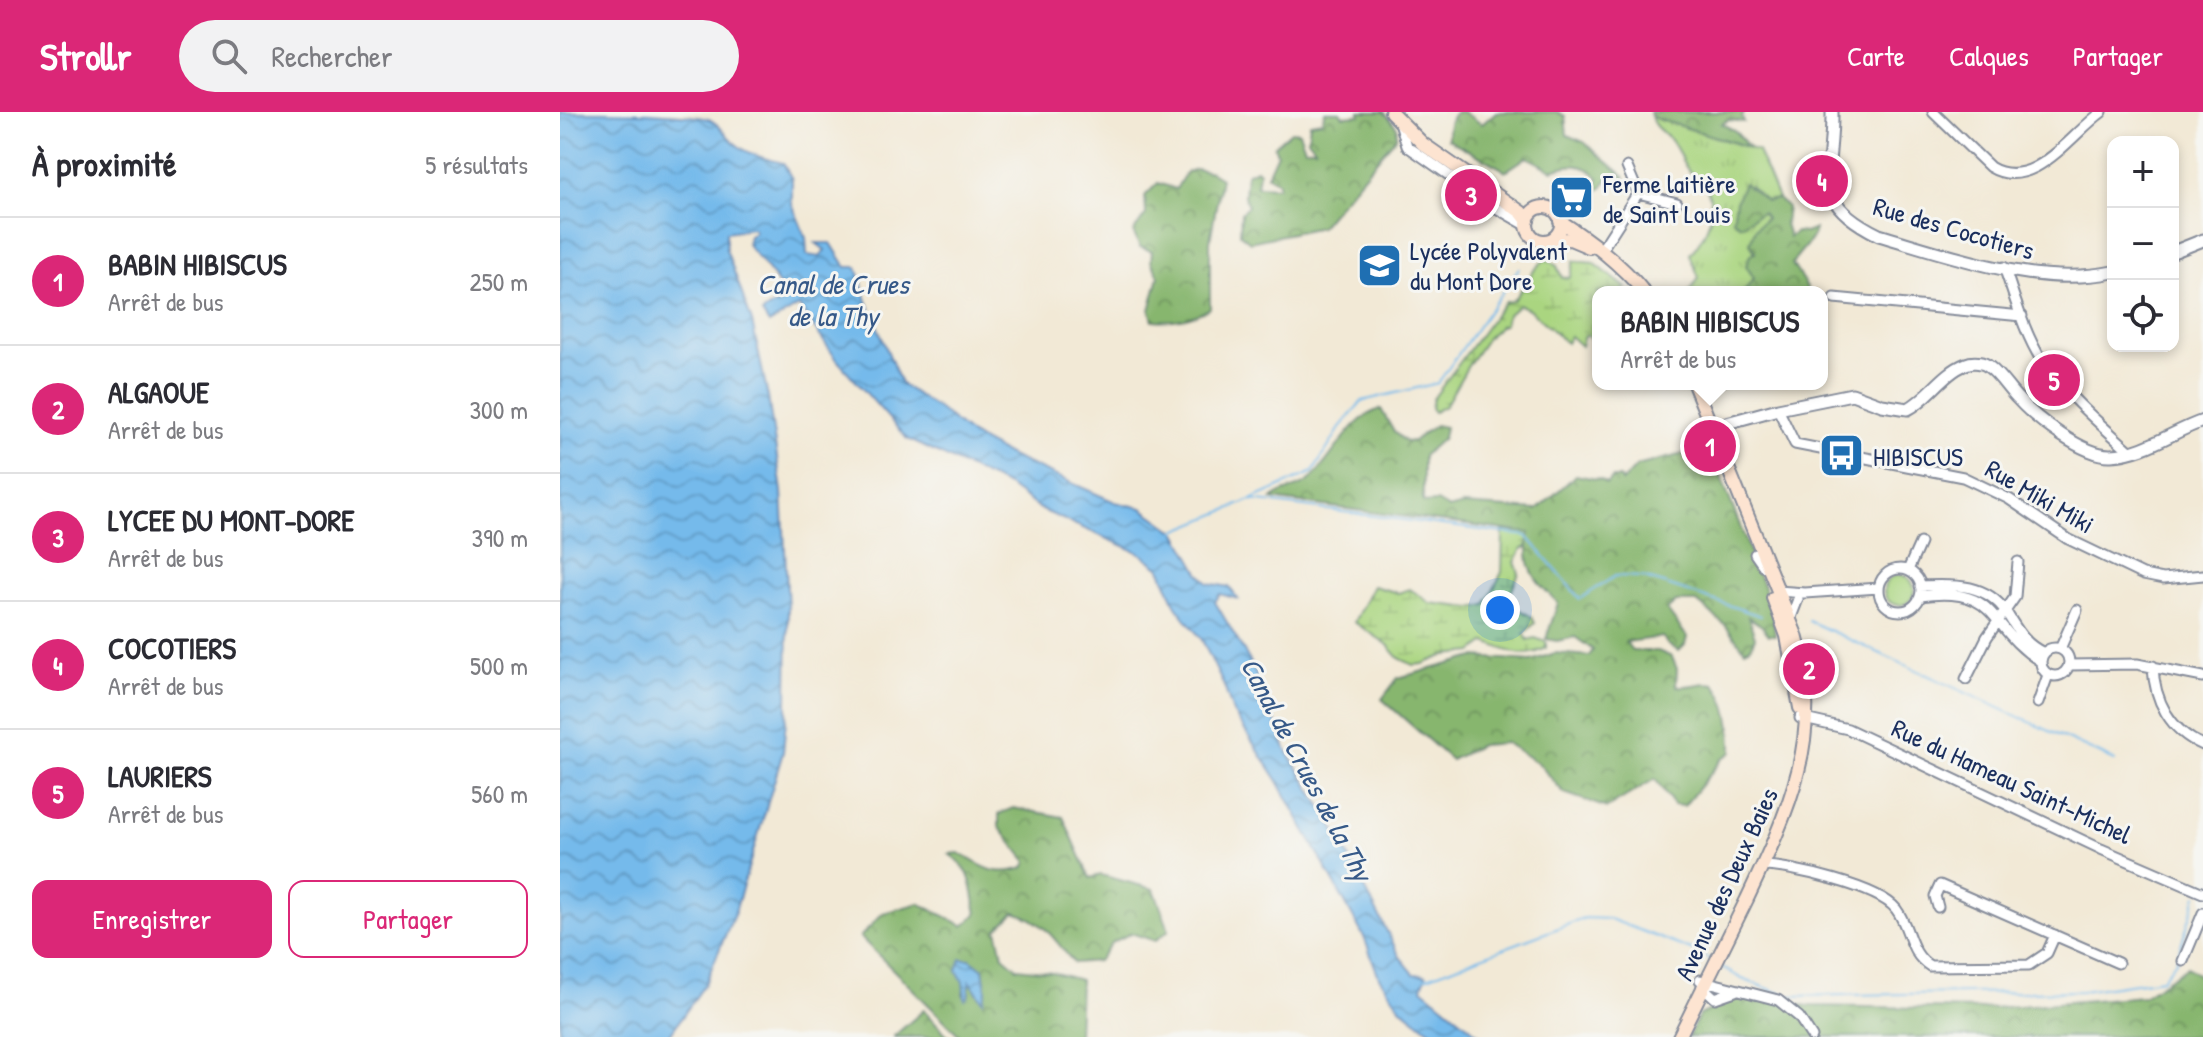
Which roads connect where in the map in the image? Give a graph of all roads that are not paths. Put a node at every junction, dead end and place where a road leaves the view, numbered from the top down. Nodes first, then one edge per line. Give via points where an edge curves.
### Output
1 (1391, 112) edge
2 (1832, 112) edge
3 (1933, 112) edge
4 (2102, 112) edge
5 (1400, 122) junction
6 (1627, 167) dead end
7 (1638, 193) junction
8 (1677, 203) dead end
9 (1530, 219) junction
10 (1560, 221) junction
11 (1550, 240) junction
12 (2203, 240) edge
13 (1602, 249) junction
14 (2179, 250) edge
15 (2004, 267) junction
16 (2107, 273) edge
17 (1629, 286) edge
18 (1639, 286) edge
19 (1834, 298) dead end
20 (2022, 316) junction
21 (1690, 390) edge
22 (1696, 390) edge
23 (1778, 409) junction
24 (2202, 422) edge
25 (1709, 428) junction
26 (2130, 451) junction
27 (1920, 543) dead end
28 (1755, 554) junction
29 (2018, 562) dead end
30 (1908, 570) junction
31 (2203, 575) edge
32 (1879, 588) junction
33 (1920, 591) junction
34 (1780, 595) junction
35 (1801, 596) junction
36 (2004, 610) junction
37 (2077, 610) dead end
38 (1790, 620) junction
39 (1998, 620) junction
40 (2060, 649) junction
41 (2042, 657) junction
42 (2069, 665) junction
43 (2153, 666) junction
44 (2048, 675) junction
45 (2203, 677) edge
46 (1966, 679) dead end
47 (2038, 703) dead end
48 (1804, 718) junction
49 (2203, 745) edge
50 (1763, 866) junction
51 (2199, 891) edge
52 (1938, 907) dead end
53 (2203, 913) edge
54 (2055, 935) junction
55 (1716, 954) junction
56 (2183, 961) dead end
57 (2118, 963) dead end
58 (1705, 979) junction
59 (1735, 991) junction
60 (1715, 998) junction
61 (1697, 1002) junction
62 (1673, 1037) edge
63 (1679, 1037) edge
64 (1812, 1037) edge

1 - 5 main road
2 - 15 street, Rue des Cocotiers via 1828,185 1843,213 1879,235
3 - 4 street via 1990,167 2015,174 2041,164
5 - 9 main road
5 - 9 street via 1407,146 1493,206
6 - 7 street
7 - 8 street
7 - 13 street
9 - 10 main road via 1551,209
9 - 11 main road via 1535,238
10 - 11 main road via 1558,234
10 - 13 main road
11 - 17 main road via 1570,239 1593,249
12 - 14 street
13 - 18 main road
15 - 16 street, Rue des Cocotiers via 2065,278
15 - 20 street
19 - 20 street
20 - 26 street via 2043,362
21 - 25 main road, Avenue des Deux Baies
22 - 25 main road, Avenue des Deux Baies
23 - 25 street
23 - 26 street via 1852,394 1908,409 1949,375 1975,362 1987,364 2028,409 2075,443 2098,454
23 - 31 street, Rue Miki Miki via 1795,444 1963,477 2009,499 2068,539 2143,575
24 - 26 street
25 - 28 main road, Avenue des Deux Baies
25 - 34 main road, Avenue des Deux Baies
27 - 30 street
28 - 34 street
28 - 48 main road, Avenue des Deux Baies via 1787,636
29 - 36 street via 2015,597
30 - 32 street via 1889,571
30 - 33 street via 1918,579
32 - 33 street via 1882,601 1897,611 1912,607
32 - 35 street
33 - 36 street via 1969,586 1988,593
33 - 39 street via 1980,601
34 - 35 street
34 - 38 main road, Avenue des Deux Baies
35 - 38 street
36 - 39 street
36 - 41 street
37 - 40 street
38 - 48 main road, Avenue des Deux Baies via 1803,660
39 - 41 street via 2026,652
39 - 46 street
40 - 41 street via 2051,648
40 - 42 street
41 - 44 street
42 - 43 street
42 - 44 street via 2061,675
43 - 45 street
43 - 49 street via 2155,691 2167,716
44 - 47 street
48 - 50 main road, Avenue des Deux Baies via 1797,780
48 - 51 street, Rue du Hameau Saint-Michel via 1848,729
48 - 55 main road, Avenue des Deux Baies via 1791,783
50 - 54 street via 1818,873 1881,898 1895,907 1916,955 1930,966 2029,965 2047,953
50 - 55 main road, Avenue des Deux Baies
52 - 54 street via 1940,885
53 - 56 street
54 - 57 street
55 - 58 main road, Avenue des Deux Baies
58 - 59 street
58 - 60 street
58 - 61 main road, Avenue des Deux Baies
58 - 62 main road, Avenue des Deux Baies
59 - 60 street
59 - 64 street via 1778,1000
60 - 61 street
61 - 63 main road, Avenue des Deux Baies

